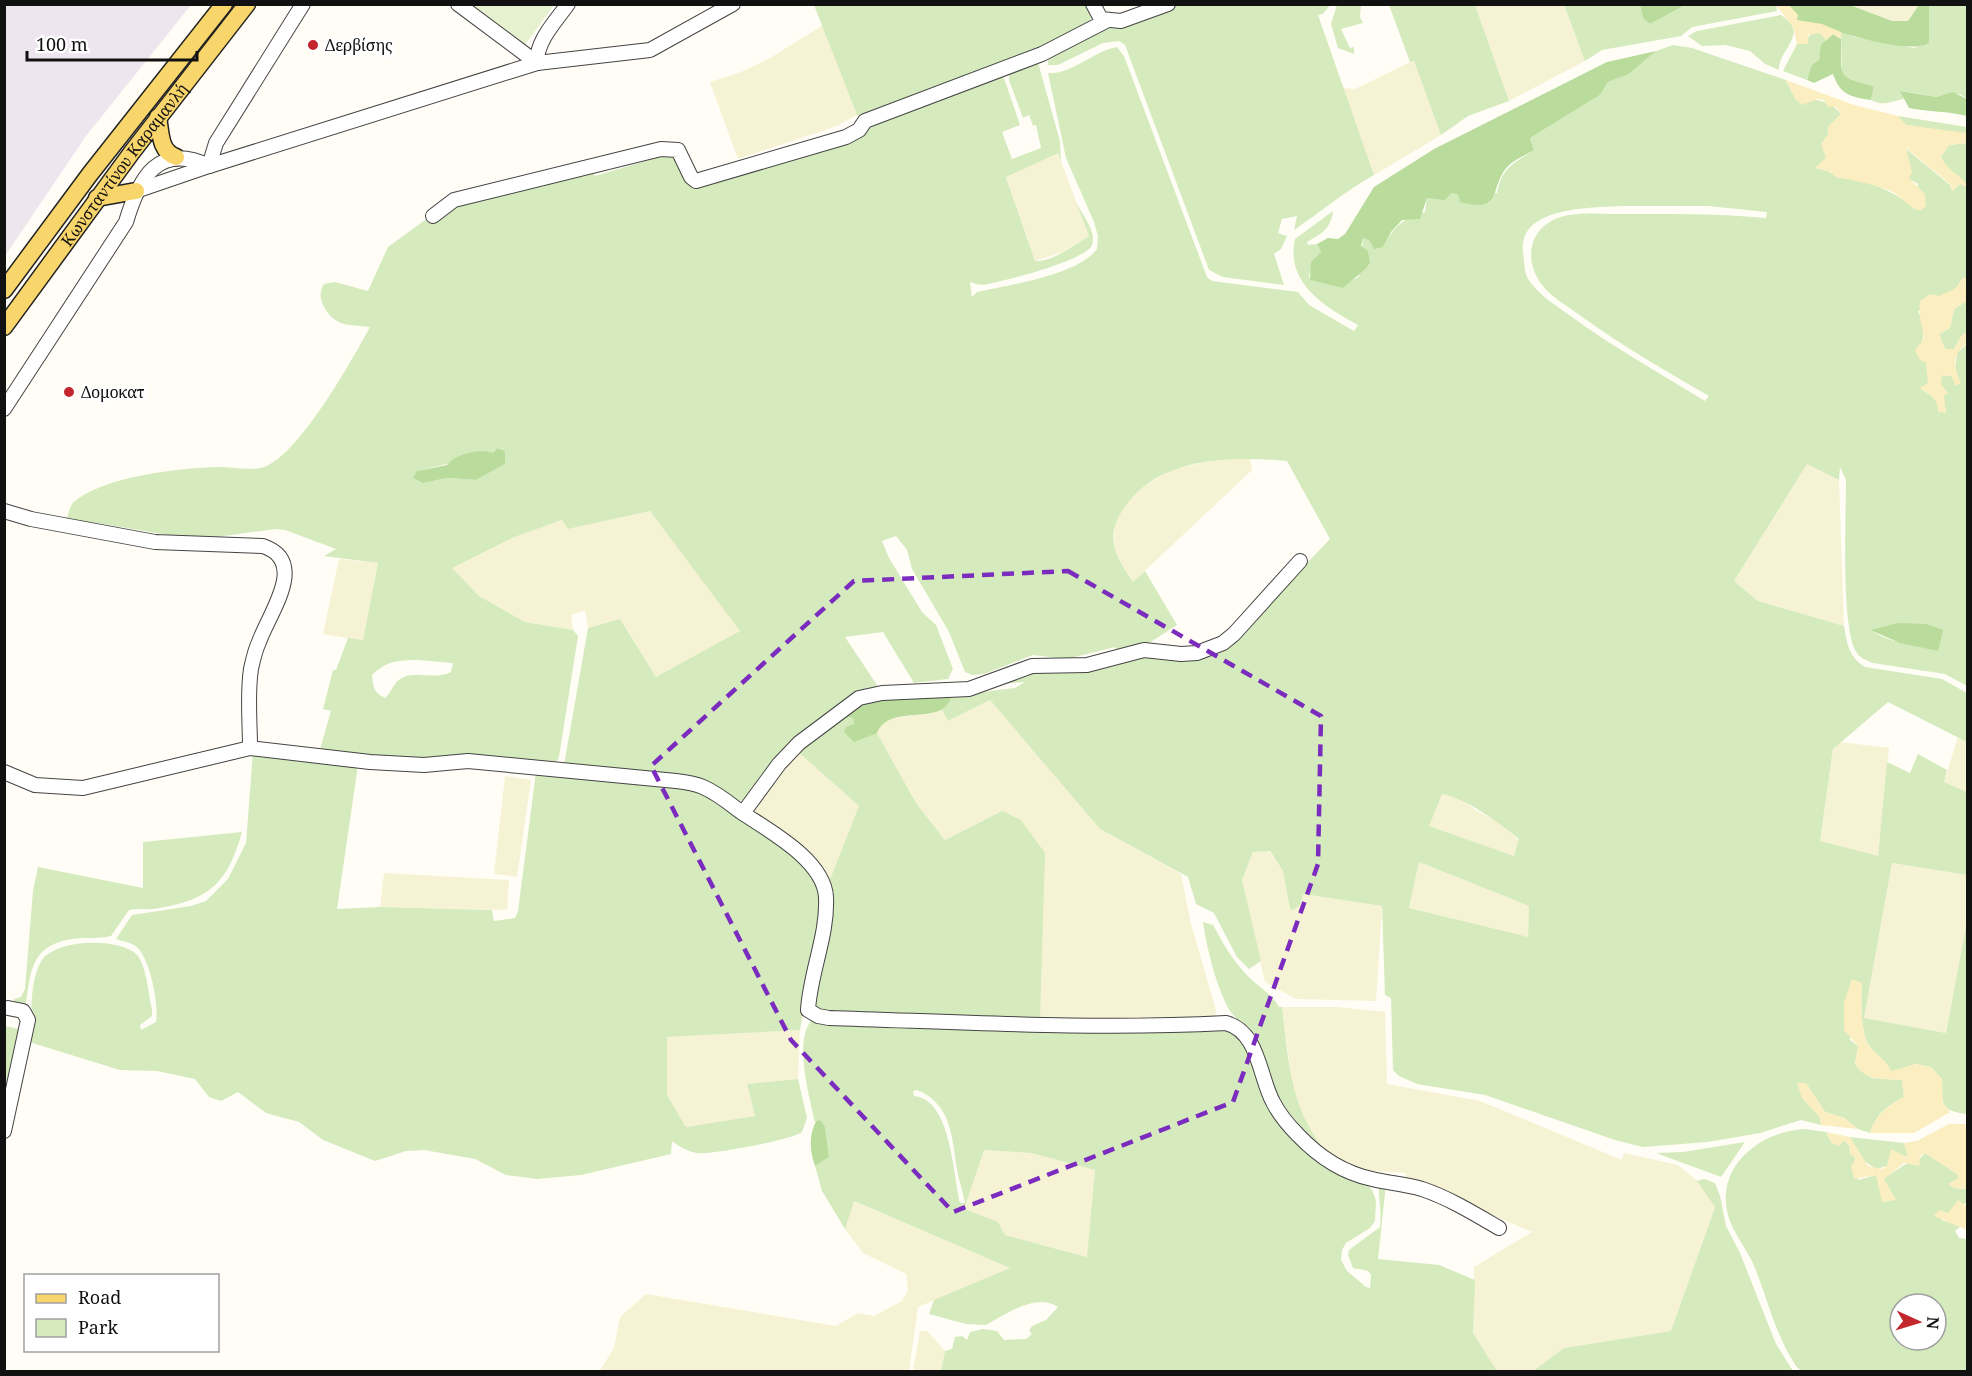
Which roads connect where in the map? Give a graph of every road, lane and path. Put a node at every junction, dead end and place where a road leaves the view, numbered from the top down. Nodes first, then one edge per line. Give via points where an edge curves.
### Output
1 (224, 4) edge
2 (247, 4) edge
3 (303, 4) edge
4 (458, 4) edge
5 (568, 4) edge
6 (733, 4) edge
7 (1093, 4) edge
8 (1168, 4) edge
9 (1106, 21) junction
10 (537, 63) junction
11 (158, 117) junction
12 (176, 157) junction
13 (209, 166) junction
14 (135, 191) junction
15 (97, 198) junction
16 (433, 216) dead end
17 (4, 290) edge
18 (4, 327) edge
19 (4, 409) edge
20 (4, 511) edge
21 (1300, 561) dead end
22 (250, 748) junction
23 (4, 772) edge
24 (743, 813) junction
25 (8, 1008) dead end
26 (4, 1131) edge
27 (1499, 1228) dead end

1 - 17 main road, Κωνσταντίνου Καραμανλή
2 - 11 main road, Κωνσταντίνου Καραμανλή
3 - 13 street via 216,143
4 - 10 street
5 - 10 street via 540,44
6 - 10 street via 650,50
7 - 9 street via 1098,16
8 - 9 street via 1120,21
9 - 16 street via 1042,54 865,121 859,130 846,137 773,159 696,181 678,150 661,149 454,200
10 - 13 street
11 - 12 main road via 163,146
11 - 15 main road, Κωνσταντίνου Καραμανλή
12 - 13 street via 192,158
12 - 14 street via 150,172
13 - 14 street
14 - 15 main road
14 - 19 street via 126,222
15 - 18 main road, Κωνσταντίνου Καραμανλή
20 - 22 street via 155,542 263,546 278,554 285,568 285,582 253,663
21 - 24 street via 1234,634 1206,651 1181,654 1143,650 1087,665 1032,666 969,689 882,693 859,698 799,743
22 - 23 street via 83,788 35,785
22 - 24 street via 370,762 424,765 454,760 676,781 710,790
24 - 27 street via 812,866 824,888 825,921 810,988 811,1014 829,1018 1109,1026 1236,1026 1247,1036 1273,1103 1310,1146 1355,1175 1423,1189
25 - 26 street via 23,1011 28,1020

